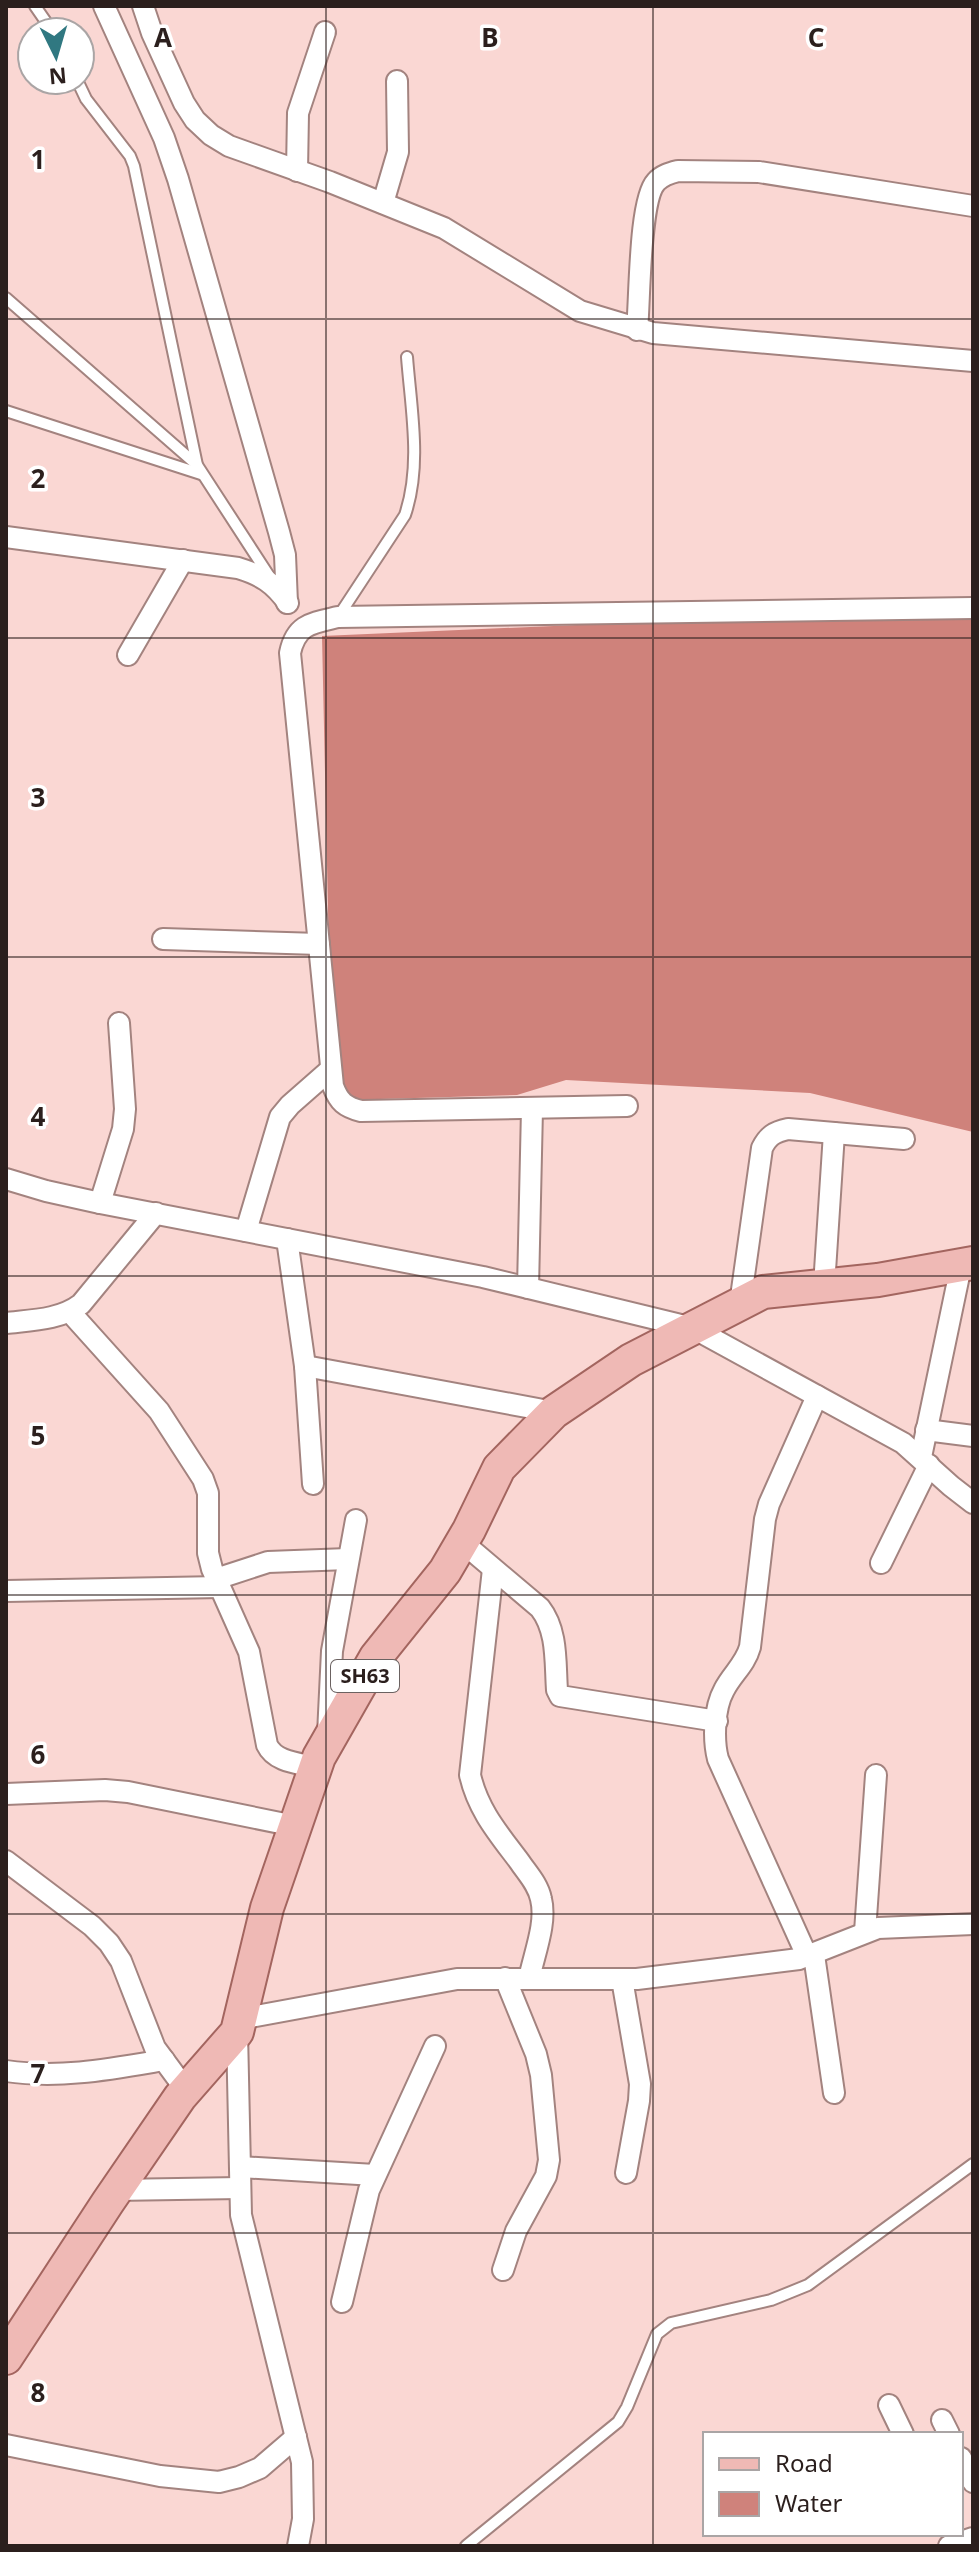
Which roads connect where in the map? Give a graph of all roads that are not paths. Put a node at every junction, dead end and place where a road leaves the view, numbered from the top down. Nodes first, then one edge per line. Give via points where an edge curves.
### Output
1 (104, 6) edge
2 (144, 6) edge
3 (325, 32) dead end
4 (397, 81) dead end
5 (85, 96) edge
6 (297, 171) junction
7 (383, 203) junction
8 (973, 206) edge
9 (6, 298) edge
10 (637, 330) junction
11 (407, 357) dead end
12 (973, 361) edge
13 (6, 411) edge
14 (199, 469) junction
15 (6, 537) edge
16 (183, 560) junction
17 (283, 597) junction
18 (973, 608) edge
19 (338, 617) junction
20 (303, 627) junction
21 (128, 655) dead end
22 (163, 939) dead end
23 (319, 944) junction
24 (119, 1023) dead end
25 (331, 1069) junction
26 (627, 1106) dead end
27 (532, 1109) junction
28 (834, 1133) junction
29 (904, 1139) dead end
30 (6, 1179) edge
31 (100, 1203) junction
32 (156, 1213) junction
33 (246, 1231) junction
34 (287, 1239) junction
35 (967, 1264) edge
36 (824, 1286) junction
37 (528, 1288) junction
38 (740, 1304) junction
39 (70, 1312) junction
40 (6, 1323) edge
41 (693, 1328) junction
42 (305, 1366) junction
43 (817, 1396) junction
44 (554, 1412) junction
45 (926, 1430) junction
46 (973, 1436) edge
47 (925, 1461) junction
48 (313, 1484) dead end
49 (973, 1503) edge
50 (356, 1520) dead end
51 (462, 1542) junction
52 (348, 1559) junction
53 (881, 1563) dead end
54 (493, 1569) junction
55 (218, 1583) junction
56 (6, 1591) edge
57 (717, 1721) junction
58 (321, 1754) junction
59 (876, 1775) dead end
60 (6, 1794) edge
61 (295, 1826) junction
62 (6, 1861) edge
63 (973, 1924) edge
64 (865, 1932) junction
65 (811, 1956) junction
66 (505, 1978) junction
67 (529, 1979) junction
68 (622, 1979) junction
69 (238, 2026) junction
70 (435, 2046) dead end
71 (164, 2060) junction
72 (6, 2071) edge
73 (186, 2090) junction
74 (834, 2093) dead end
75 (973, 2164) edge
76 (240, 2167) junction
77 (626, 2173) dead end
78 (375, 2175) junction
79 (240, 2188) junction
80 (115, 2190) junction
81 (503, 2270) dead end
82 (342, 2302) dead end
83 (6, 2358) edge
84 (889, 2405) dead end
85 (902, 2432) edge
86 (296, 2437) junction
87 (6, 2445) edge
88 (963, 2462) edge
89 (973, 2482) edge
90 (298, 2546) edge
91 (466, 2546) edge

1 - 17 street via 178,179 285,555
2 - 6 street via 195,120 229,146
3 - 6 street via 298,113
4 - 7 street via 398,152
5 - 14 lane via 134,166
6 - 7 street
7 - 10 street via 444,228 580,311
8 - 10 street via 759,172 665,174 646,202
9 - 14 lane
10 - 12 street
11 - 19 lane via 415,476 411,497 405,515
13 - 14 lane
14 - 17 lane
15 - 16 street
16 - 17 street via 257,573
16 - 21 street
17 - 20 street
18 - 19 street
19 - 20 street
20 - 23 street via 290,653
22 - 23 street
23 - 25 street
24 - 31 street via 123,1129
25 - 27 street via 338,1099 361,1111
25 - 33 street via 280,1117
26 - 27 street
27 - 37 street
28 - 29 street
28 - 36 street
28 - 38 street via 788,1129 767,1138
30 - 31 street
31 - 32 street
32 - 33 street
32 - 39 street
33 - 34 street
34 - 37 street
34 - 42 street
35 - 36 main road, SH63
35 - 45 street
36 - 38 main road, SH63 via 763,1292
37 - 41 street
38 - 41 main road, SH63
39 - 40 street
39 - 55 street via 159,1411 203,1479 209,1506 208,1553
41 - 43 street
41 - 44 main road, SH63 via 631,1360
42 - 44 street
42 - 48 street
43 - 47 street via 903,1443
43 - 57 street via 769,1504 750,1647 722,1693
44 - 51 main road, SH63 via 499,1468
45 - 46 street
45 - 47 street
47 - 49 street
47 - 53 street
50 - 52 street
51 - 54 street
51 - 58 main road, SH63 via 376,1657
52 - 55 street via 268,1562
52 - 58 street
54 - 57 street via 548,1619 560,1696
54 - 67 street via 470,1775 483,1813 541,1898 543,1916
55 - 56 street
55 - 58 street via 249,1652 271,1754
57 - 65 street via 718,1759
58 - 61 main road, SH63
59 - 64 street
60 - 61 street via 128,1792
61 - 69 main road, SH63 via 267,1908
62 - 71 street via 109,1943
63 - 64 street
64 - 65 street
65 - 68 street
65 - 74 street
66 - 67 street
66 - 69 street via 438,1982
66 - 81 street via 536,2054 549,2160
67 - 68 street
68 - 77 street via 640,2084
69 - 73 main road, SH63
69 - 76 street
70 - 78 street
71 - 72 street via 83,2074
71 - 73 street
73 - 80 main road, SH63
75 - 91 lane via 808,2285 771,2300 671,2323 657,2334 618,2422
76 - 78 street
76 - 79 street
78 - 82 street
79 - 80 street
79 - 86 street via 244,2232
80 - 83 main road, SH63
84 - 85 street
86 - 87 street via 260,2468 219,2482 160,2476
86 - 90 street via 304,2491
88 - 89 street

